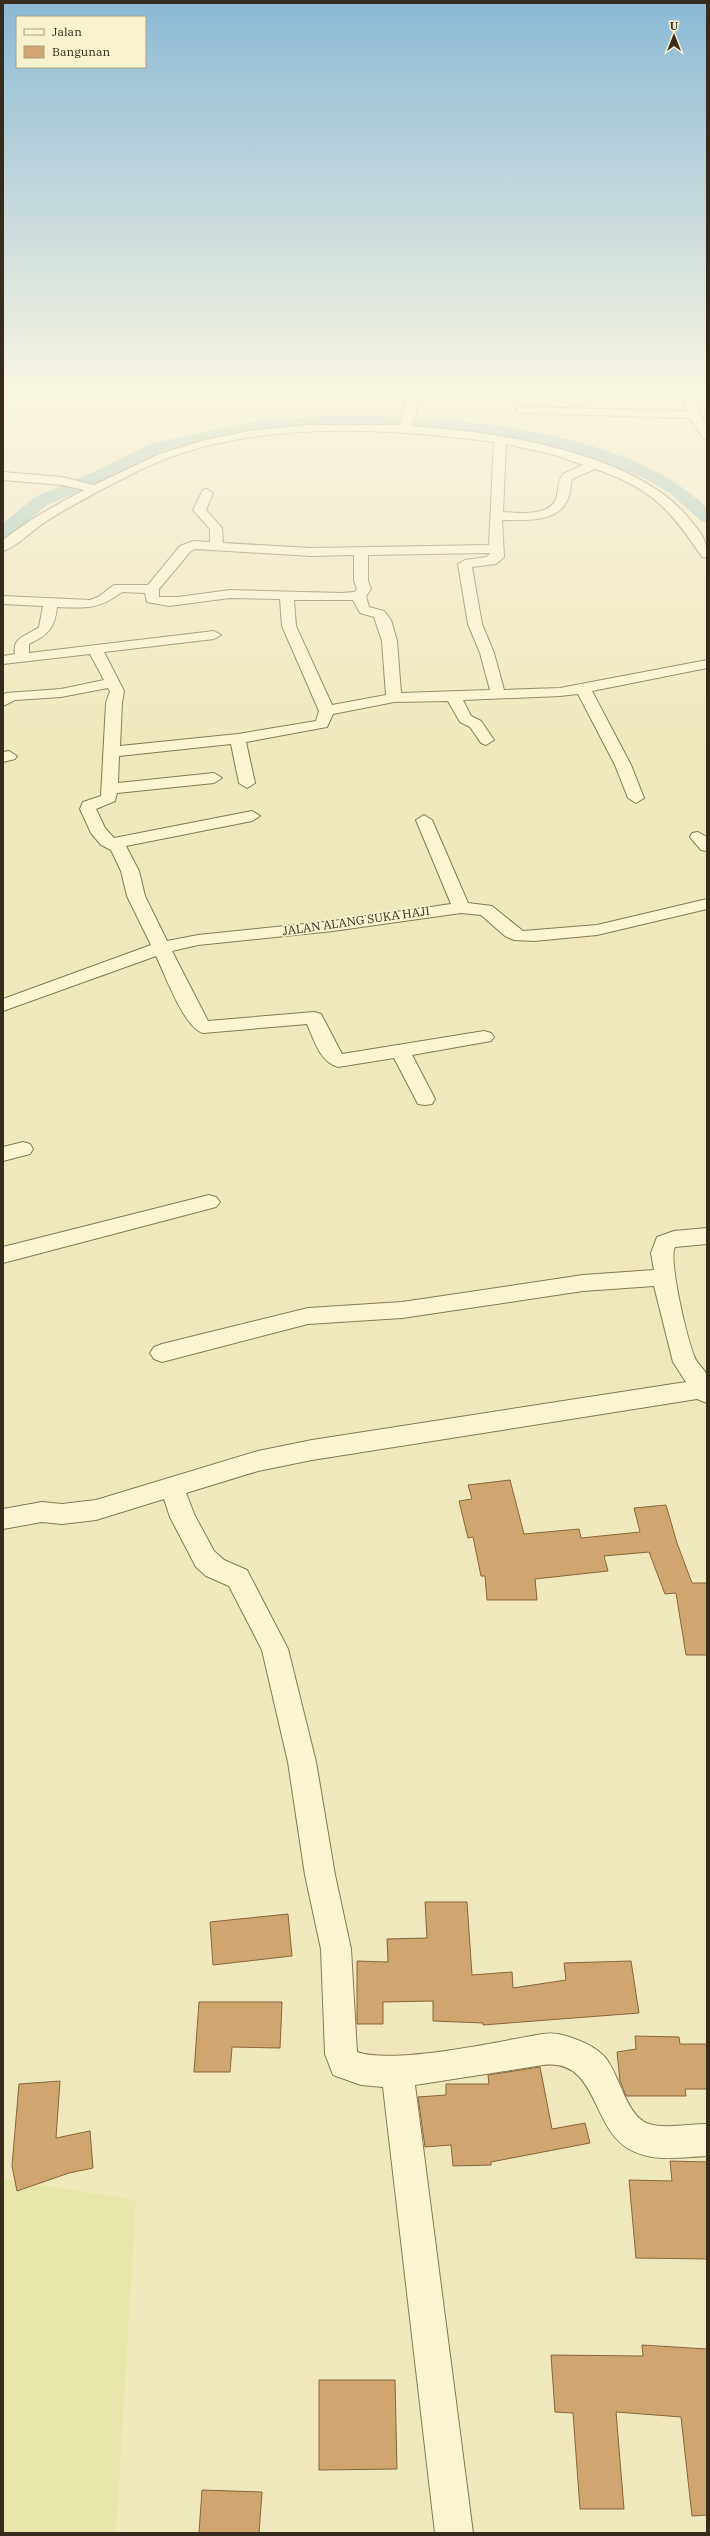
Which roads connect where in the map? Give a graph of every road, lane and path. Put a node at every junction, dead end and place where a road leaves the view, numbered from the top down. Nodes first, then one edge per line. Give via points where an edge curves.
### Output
1 (61, 506) edge
2 (201, 506) edge
3 (497, 506) edge
4 (556, 506) edge
5 (671, 506) edge
6 (497, 516) junction
7 (218, 546) junction
8 (3, 547) edge
9 (496, 549) junction
10 (707, 554) edge
11 (361, 558) junction
12 (418, 564) dead end
13 (449, 564) dead end
14 (465, 564) junction
15 (152, 589) junction
16 (286, 596) junction
17 (359, 596) junction
18 (3, 600) edge
19 (50, 604) junction
20 (214, 635) dead end
21 (95, 650) junction
22 (23, 658) junction
23 (3, 660) edge
24 (707, 664) edge
25 (114, 682) junction
26 (583, 689) junction
27 (498, 693) junction
28 (453, 696) junction
29 (394, 698) junction
30 (3, 701) edge
31 (327, 711) junction
32 (238, 738) junction
33 (486, 740) dead end
34 (111, 752) junction
35 (214, 778) dead end
36 (247, 783) dead end
37 (110, 789) junction
38 (636, 798) dead end
39 (252, 816) dead end
40 (424, 820) dead end
41 (111, 844) junction
42 (707, 904) edge
43 (462, 908) junction
44 (161, 948) junction
45 (3, 1005) edge
46 (484, 1037) dead end
47 (400, 1051) junction
48 (424, 1100) dead end
49 (23, 1149) dead end
50 (3, 1154) edge
51 (209, 1202) dead end
52 (707, 1236) edge
53 (3, 1255) edge
54 (666, 1277) junction
55 (162, 1354) dead end
56 (704, 1392) edge
57 (172, 1487) junction
58 (3, 1519) edge
59 (397, 2072) junction
60 (707, 2140) edge
61 (454, 2533) edge

1 - 8 street
2 - 7 street via 199,510 216,528
3 - 6 street
4 - 6 street via 553,510 538,515
5 - 10 street via 680,514
6 - 9 street
7 - 11 street
7 - 15 street via 188,546
9 - 11 street
9 - 14 street via 495,560
11 - 12 street
11 - 17 street via 361,581 364,589
13 - 14 street
14 - 27 street via 475,624 487,653
15 - 16 street via 152,599 160,602 225,595
15 - 19 street via 118,588 103,600 91,604
16 - 17 street via 317,599
16 - 31 street via 289,626
17 - 29 street via 362,609 379,614 384,622 391,654
18 - 19 street
19 - 22 street via 48,625 44,632 23,642
20 - 21 street
21 - 22 street
21 - 25 street
22 - 23 street
24 - 26 street via 661,670
25 - 30 street via 61,693 11,696
25 - 34 street via 117,691
26 - 27 street
26 - 38 street via 623,765
27 - 28 street
28 - 29 street
28 - 33 street via 465,719 476,724
29 - 31 street
31 - 32 street via 322,724
32 - 34 street
32 - 36 street
34 - 37 street
35 - 37 street
37 - 41 street via 107,800 87,807 97,829
39 - 41 street
40 - 43 street
41 - 44 street via 118,847 130,871 136,896
42 - 43 street, JALAN ALANG SUKA HAJI via 597,930 534,936 520,936 512,932 481,908
43 - 44 street, JALAN ALANG SUKA HAJI via 333,926 198,940
44 - 45 street, JALAN ALANG SUKA HAJI
44 - 47 street via 196,1019 203,1027 307,1017 316,1020 330,1053 338,1061
46 - 47 street
47 - 48 street
49 - 50 street
51 - 53 street
52 - 54 street via 665,1242 662,1253
54 - 55 street via 583,1282 402,1310 308,1316
54 - 56 street via 666,1290 685,1362
56 - 57 street via 312,1450 258,1461
57 - 58 street via 96,1510 62,1514 42,1512
57 - 59 street via 183,1517 205,1559 215,1568 238,1578 275,1649 302,1762 320,1875 336,1949 341,2054 344,2064 353,2069
59 - 60 street via 496,2055 558,2048 584,2058 601,2075 623,2127 641,2138 669,2141
59 - 61 street

